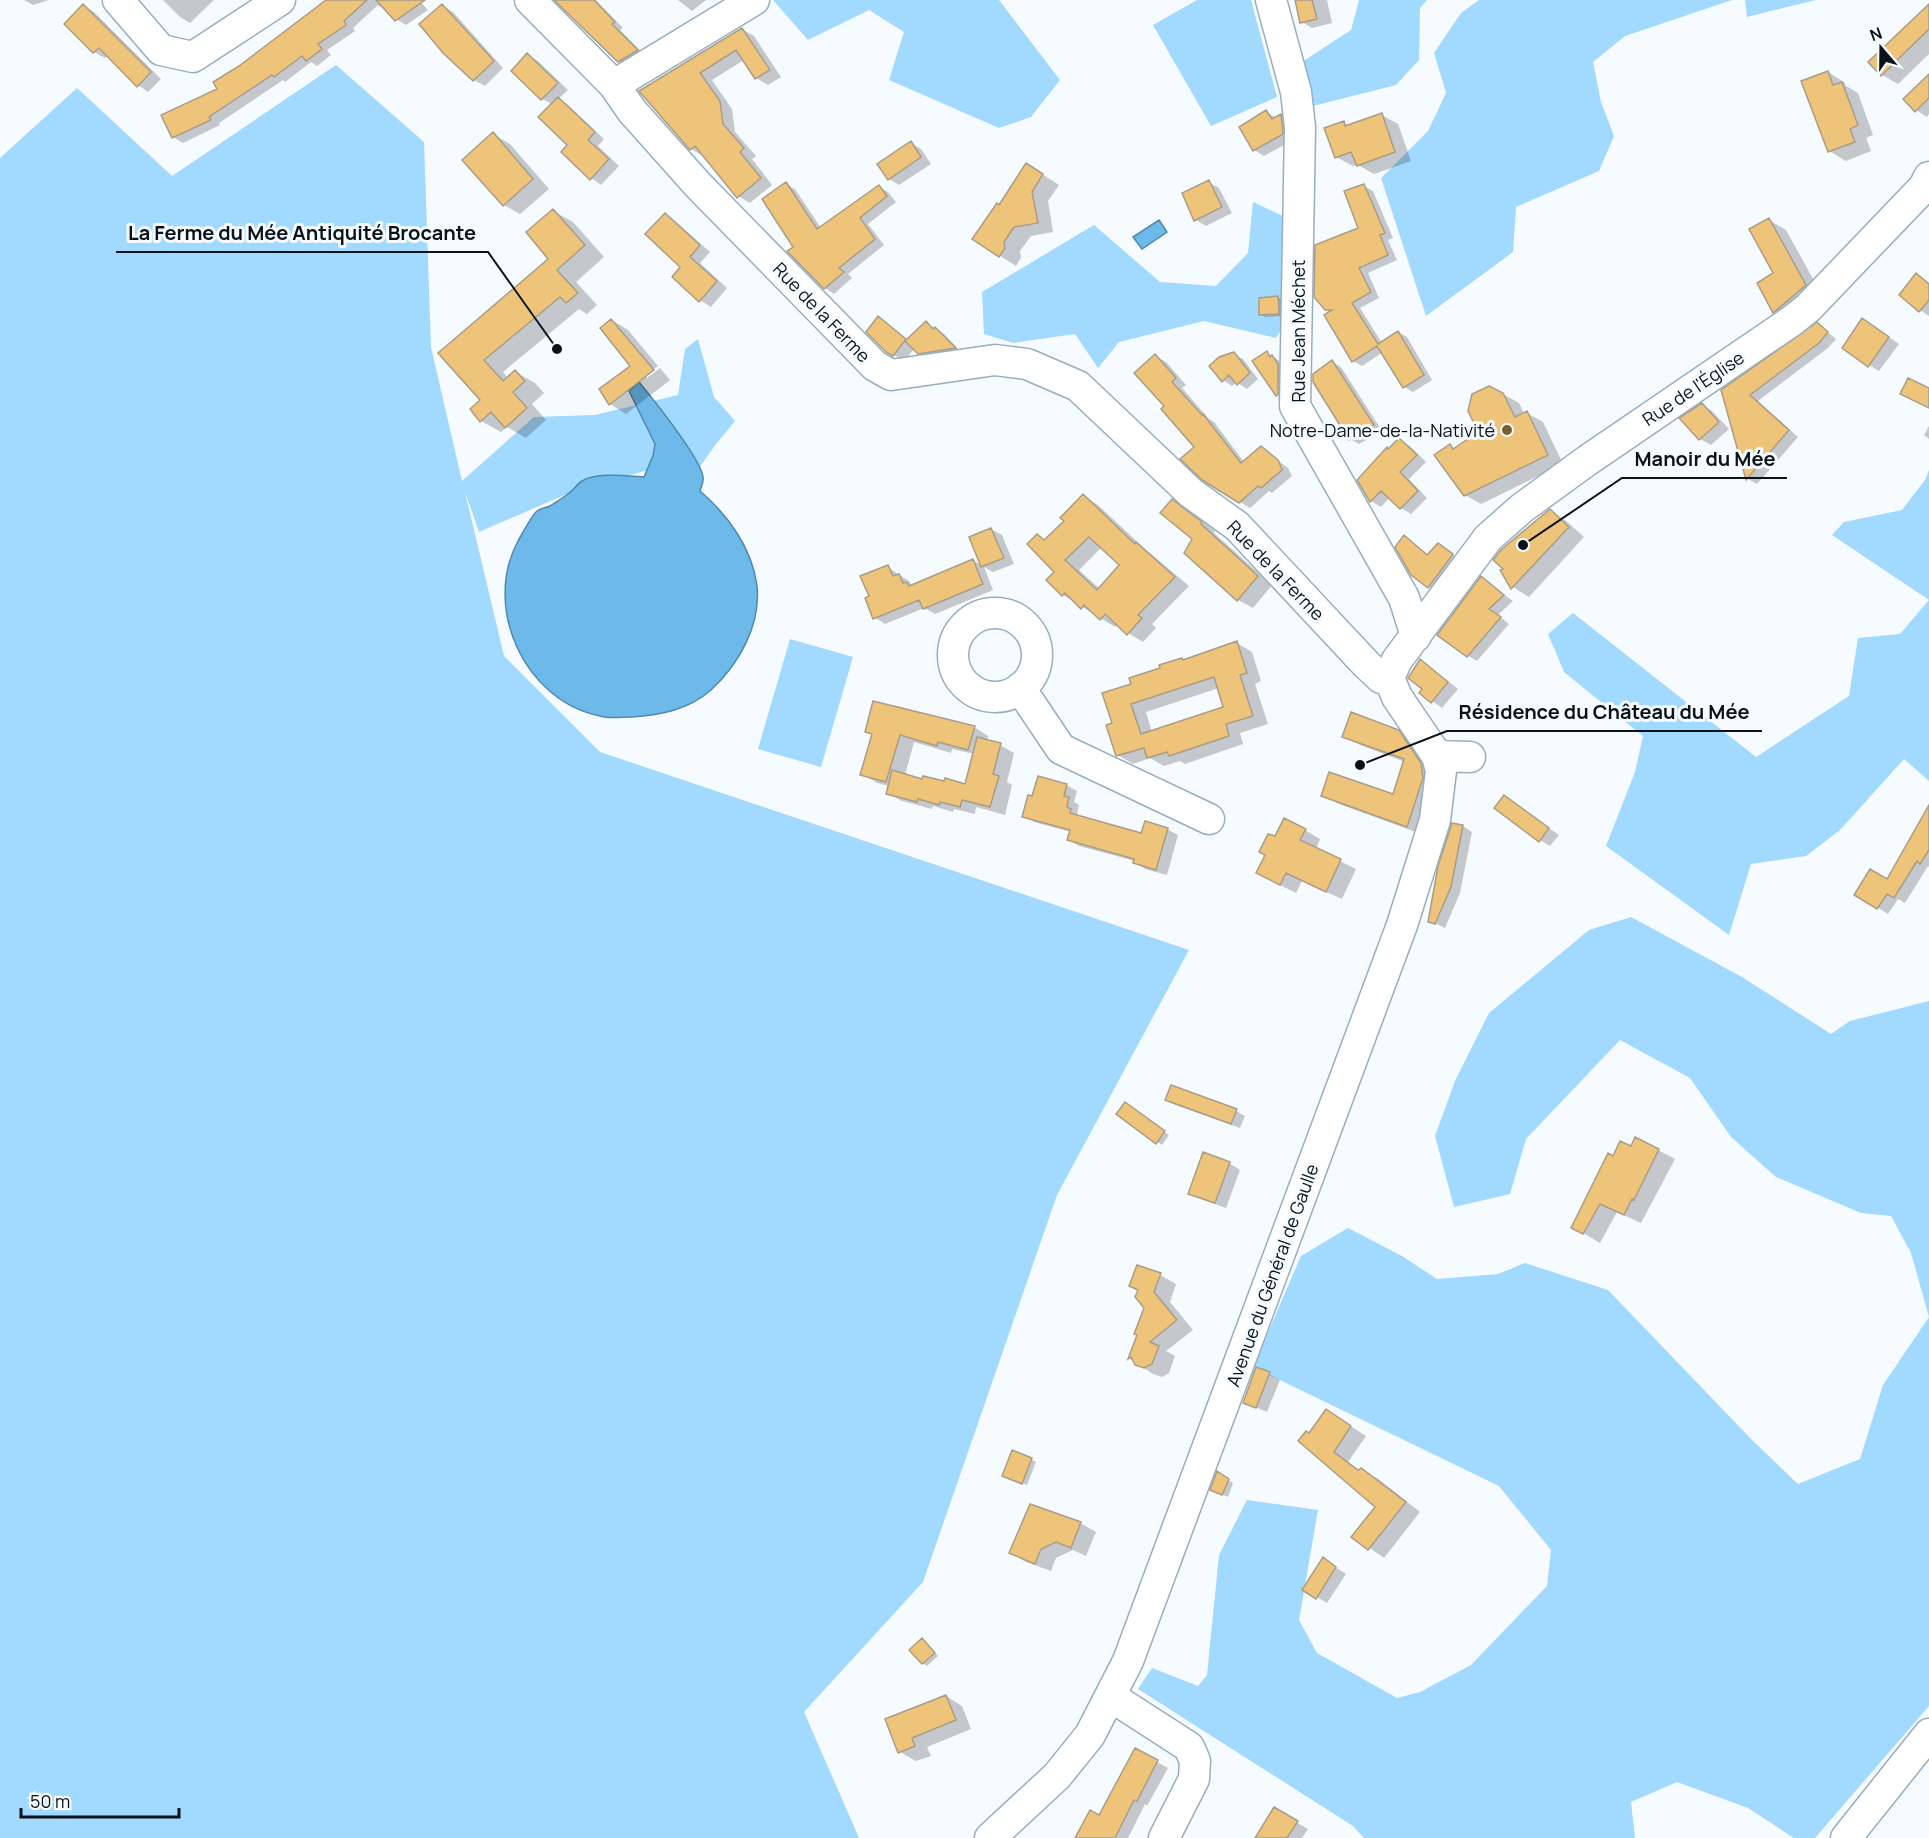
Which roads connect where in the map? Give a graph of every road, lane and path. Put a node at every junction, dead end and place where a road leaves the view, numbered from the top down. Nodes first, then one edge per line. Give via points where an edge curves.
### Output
1 (118, 0) edge
2 (280, 0) edge
3 (530, 0) edge
4 (754, 0) edge
5 (1271, 0) edge
6 (614, 85) junction
7 (1929, 177) edge
8 (1416, 636) junction
9 (1389, 678) junction
10 (1020, 688) dead end
11 (1437, 756) junction
12 (1470, 757) dead end
13 (1209, 819) dead end
14 (1110, 1696) junction
15 (1929, 1734) edge
16 (990, 1838) edge
17 (1164, 1838) edge
18 (1846, 1838) edge

1 - 2 street via 161,50 193,57
3 - 6 street, Rue de la Ferme
4 - 6 street
5 - 8 street, Rue Jean Méchet via 1296,92 1300,127 1295,406 1404,598
6 - 9 street, Rue de la Ferme via 698,185 875,366 891,375 995,360 1027,364 1078,386 1191,493 1238,526 1366,664 1381,678
7 - 8 street, Rue de l'Église via 1924,187 1808,308 1588,460 1488,538
8 - 9 street, Rue de l'Église via 1397,660
9 - 11 street, Avenue du Général de Gaulle via 1397,697
10 - 13 street via 1061,749
11 - 12 street
11 - 14 street, Avenue du Général de Gaulle via 1441,771 1436,820 1402,925 1128,1661
14 - 16 street, Avenue du Général de Gaulle via 1090,1735 1057,1776
14 - 17 street via 1189,1747 1195,1761 1194,1779
15 - 18 street

